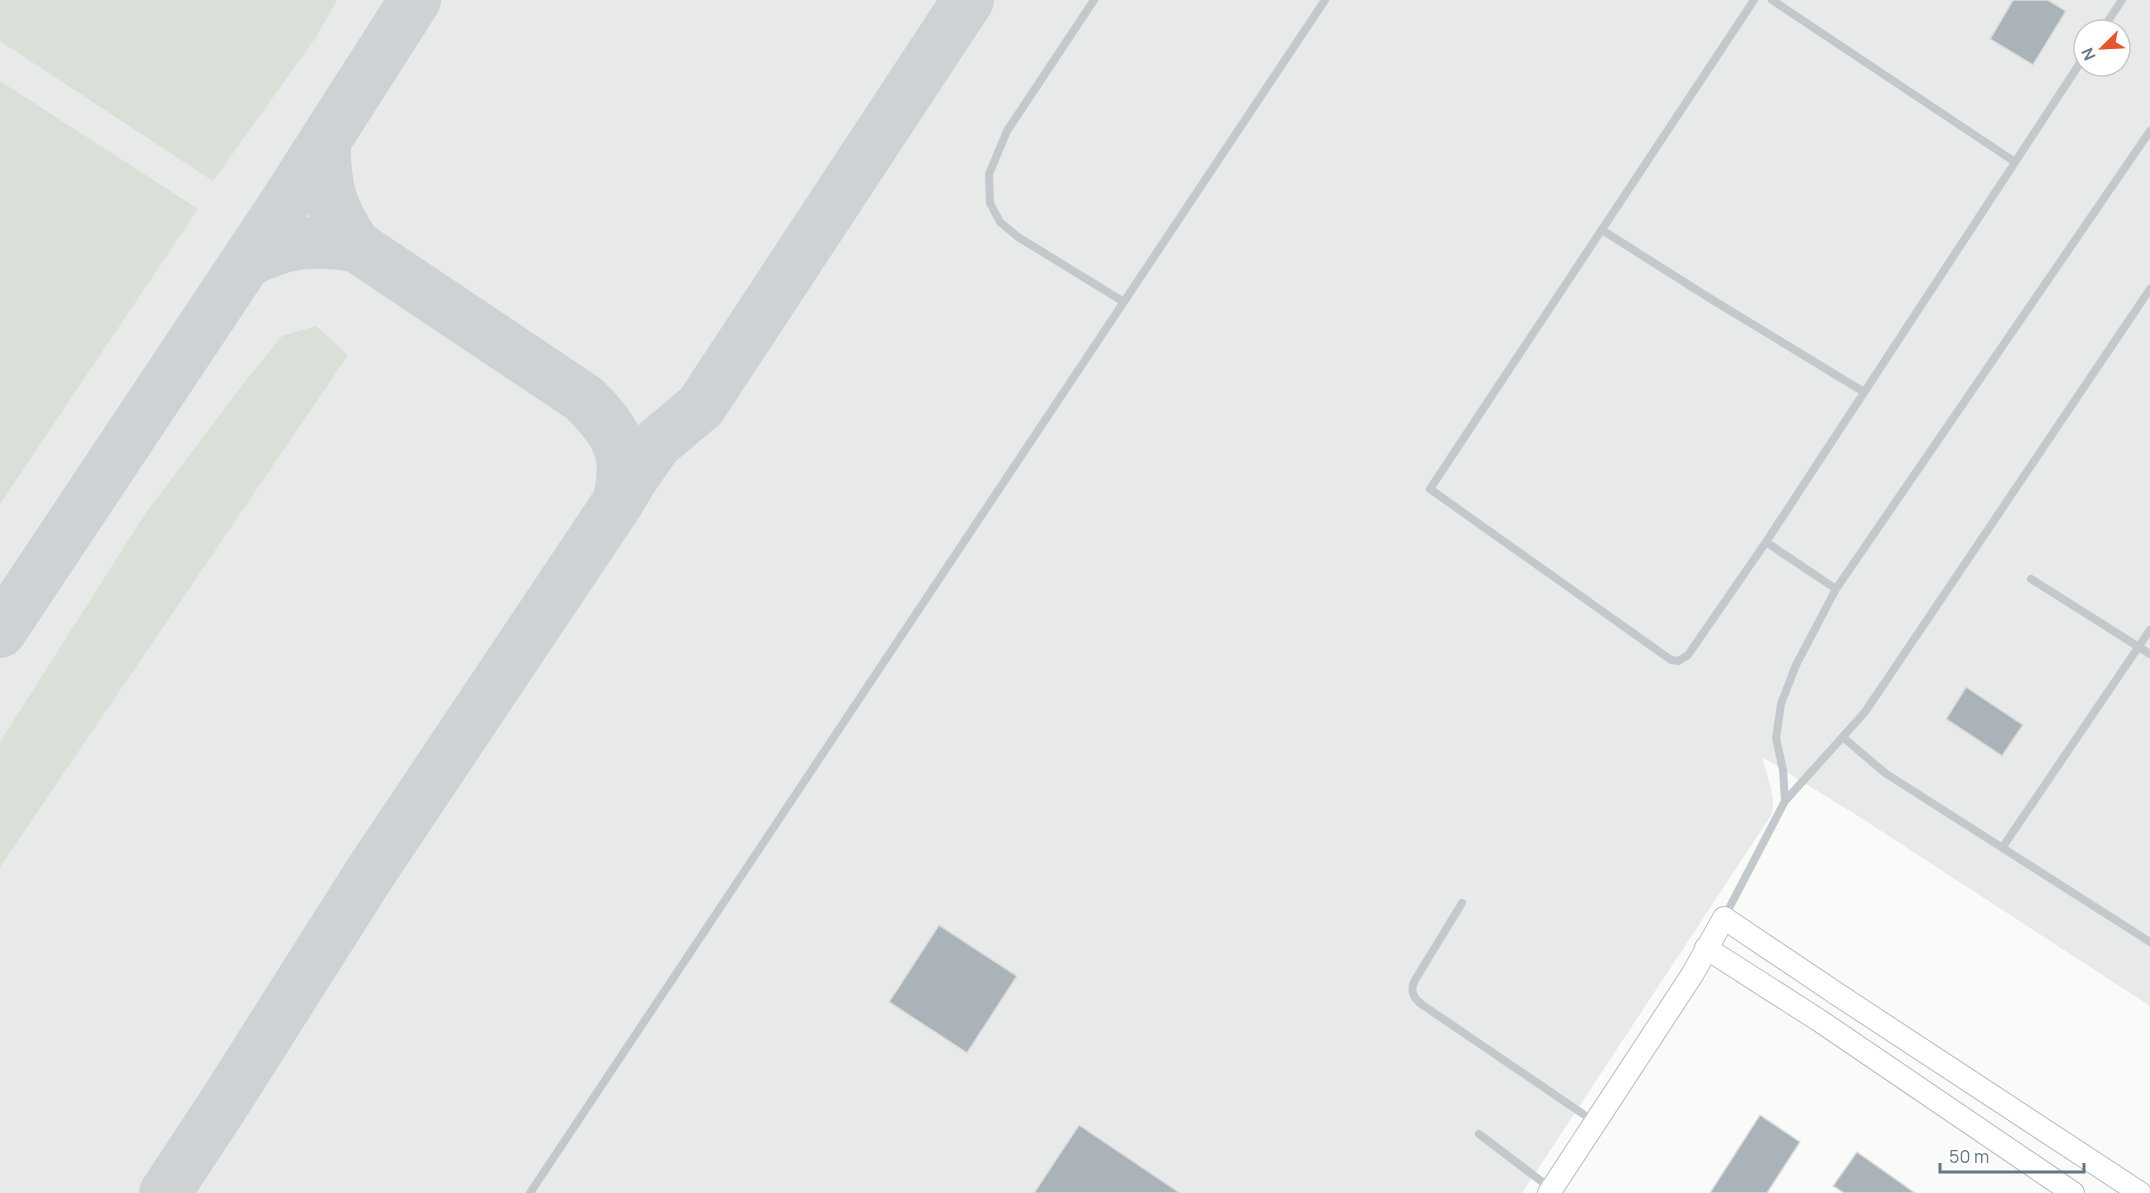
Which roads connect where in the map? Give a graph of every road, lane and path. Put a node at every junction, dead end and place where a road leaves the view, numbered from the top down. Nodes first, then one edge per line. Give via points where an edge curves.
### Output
1 (1094, 0) edge
2 (1325, 0) edge
3 (1754, 0) edge
4 (1772, 0) edge
5 (2122, 0) edge
6 (2110, 18) edge
7 (2072, 75) edge
8 (2150, 131) edge
9 (2015, 162) junction
10 (1602, 230) junction
11 (2150, 289) edge
12 (1124, 302) junction
13 (1864, 392) junction
14 (1766, 542) junction
15 (2031, 579) dead end
16 (1836, 589) junction
17 (2150, 630) edge
18 (2139, 646) junction
19 (2150, 654) edge
20 (1844, 738) junction
21 (1785, 801) junction
22 (2002, 848) junction
23 (1462, 903) dead end
24 (1724, 918) junction
25 (2150, 942) edge
26 (1706, 948) junction
27 (1583, 1114) junction
28 (1479, 1134) dead end
29 (1541, 1189) edge
30 (530, 1193) edge
31 (2073, 1193) edge
32 (2140, 1193) edge

1 - 12 lane via 1006,131 988,174 990,203 1000,222 1018,237
2 - 12 lane
3 - 10 lane
4 - 9 lane
5 - 6 lane
7 - 9 lane
8 - 16 lane
9 - 13 lane
10 - 13 lane
10 - 14 lane via 1430,489 1671,660 1685,659
11 - 20 lane via 1872,703
12 - 30 lane
13 - 14 lane
14 - 16 lane
15 - 18 lane
16 - 21 lane via 1796,664 1780,704 1776,738
17 - 18 lane
18 - 19 lane
18 - 22 lane
20 - 21 lane
20 - 22 lane via 1885,773
21 - 24 lane
22 - 25 lane
23 - 27 lane via 1415,980 1413,994 1420,1004
24 - 26 main road
24 - 32 main road
26 - 27 main road via 1680,966
26 - 29 main road via 1692,975
26 - 31 main road
27 - 29 main road
28 - 29 lane

